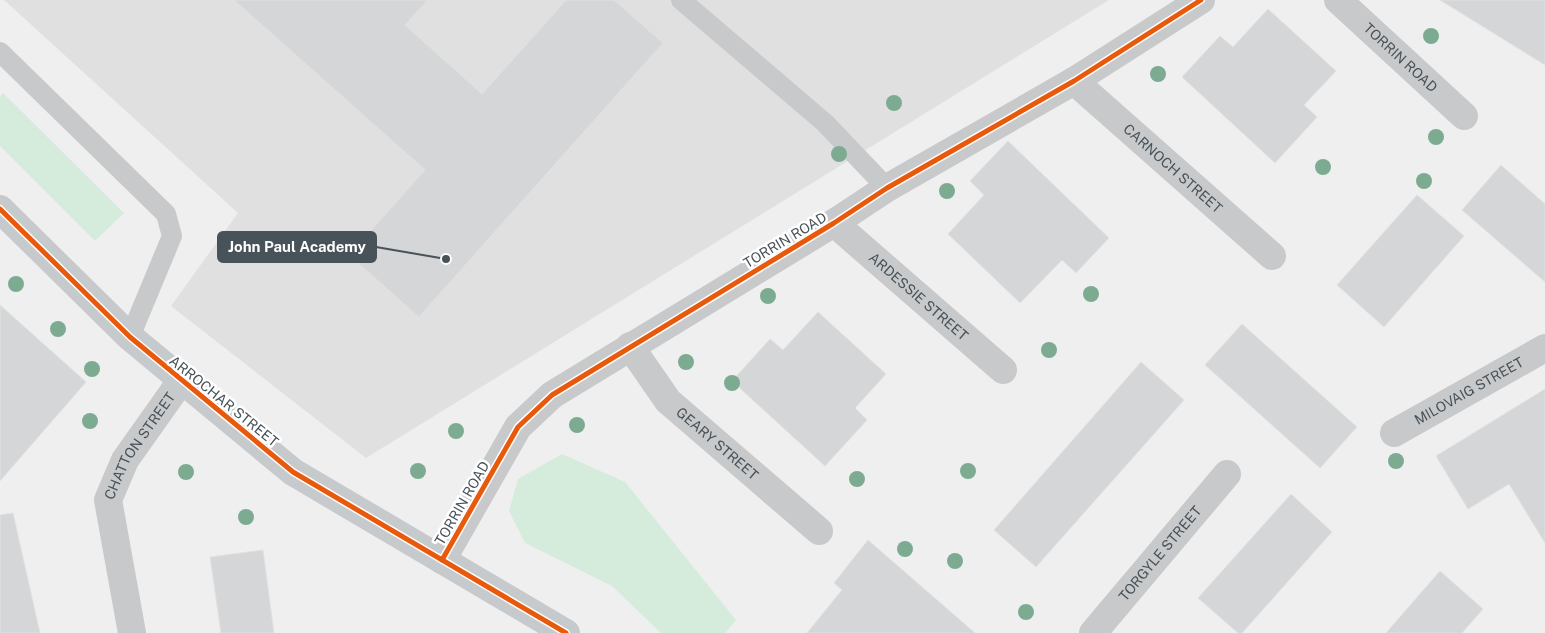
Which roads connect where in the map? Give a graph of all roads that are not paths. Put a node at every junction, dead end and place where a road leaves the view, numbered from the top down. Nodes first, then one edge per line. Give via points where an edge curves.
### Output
1 (681, 0) edge
2 (1200, 0) edge
3 (1338, 0) edge
4 (0, 52) edge
5 (1074, 81) junction
6 (1464, 116) dead end
7 (887, 188) junction
8 (0, 208) edge
9 (834, 224) junction
10 (1272, 256) dead end
11 (130, 338) junction
12 (630, 346) junction
13 (1545, 348) edge
14 (1003, 370) dead end
15 (181, 381) junction
16 (1394, 433) dead end
17 (1227, 474) dead end
18 (819, 531) dead end
19 (442, 560) junction
20 (132, 633) edge
21 (566, 633) edge
22 (1093, 633) edge

1 - 7 lane via 825,123
2 - 5 street, TORRIN ROAD
3 - 6 street, TORRIN ROAD
4 - 11 lane via 166,214 172,236
5 - 7 street, TORRIN ROAD
5 - 10 street, CARNOCH STREET
7 - 9 street, TORRIN ROAD
8 - 11 street, ARROCHAR STREET
9 - 12 street, TORRIN ROAD
9 - 14 street, ARDESSIE STREET
11 - 15 street, ARROCHAR STREET
12 - 18 street, GEARY STREET via 668,401
12 - 19 street, TORRIN ROAD via 552,394 518,427
13 - 16 street, MILOVAIG STREET
15 - 19 street, ARROCHAR STREET via 293,472
15 - 20 street, CHATTON STREET via 125,460 108,500
17 - 22 street, TORGYLE STREET
19 - 21 street, ARROCHAR STREET

